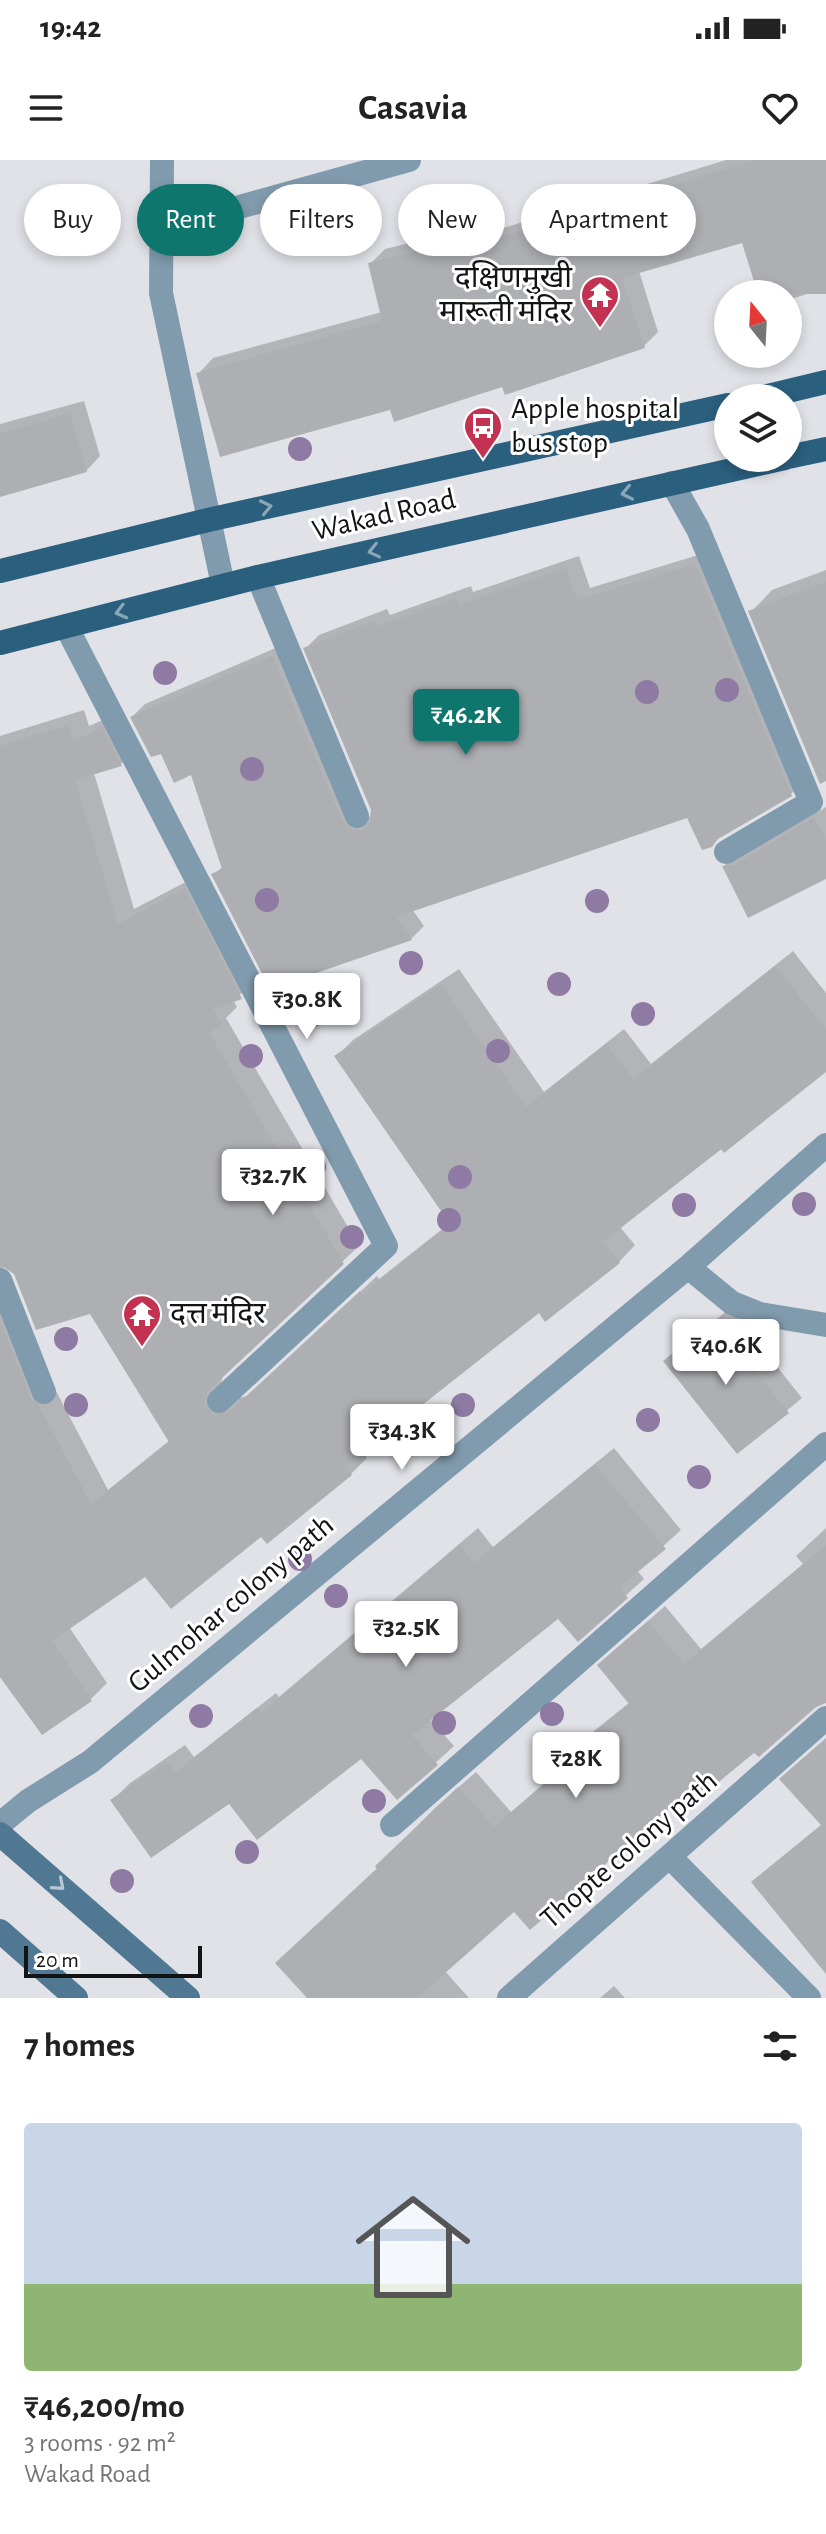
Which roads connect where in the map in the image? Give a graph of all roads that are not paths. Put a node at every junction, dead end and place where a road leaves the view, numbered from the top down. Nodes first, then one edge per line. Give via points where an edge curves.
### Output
1 (162, 160) edge
2 (409, 160) edge
3 (161, 184) edge
4 (244, 206) edge
5 (160, 256) edge
6 (826, 382) edge
7 (802, 388) edge
8 (714, 408) edge
9 (826, 449) edge
10 (802, 455) edge
11 (723, 472) edge
12 (672, 483) junction
13 (208, 520) junction
14 (0, 571) edge
15 (258, 577) junction
16 (223, 585) junction
17 (66, 626) junction
18 (0, 643) edge
19 (357, 816) dead end
20 (726, 852) dead end
21 (826, 1145) edge
22 (688, 1267) junction
23 (0, 1280) edge
24 (826, 1325) edge
25 (44, 1392) dead end
26 (219, 1401) dead end
27 (826, 1444) edge
28 (826, 1718) edge
29 (0, 1824) edge
30 (392, 1825) dead end
31 (0, 1834) edge
32 (671, 1858) junction
33 (0, 1931) edge
34 (826, 1989) edge
35 (76, 1998) edge
36 (188, 1998) edge
37 (509, 1998) edge
38 (809, 1998) edge
39 (816, 1998) edge

1 - 3 street
2 - 4 street
5 - 13 street via 161,293
6 - 7 main road
13 -> 8 main road, Wakad Road
9 - 10 main road, Wakad Road
11 - 12 main road, Wakad Road
12 -> 15 main road, Wakad Road
12 - 20 street via 698,529 811,802
13 - 14 main road, Wakad Road
13 - 16 street
15 - 16 main road, Wakad Road
15 - 19 street
16 -> 17 main road, Wakad Road
17 - 18 main road, Wakad Road
17 - 26 street via 386,1246
21 - 22 street, Gulmohar colony path
22 - 24 street via 732,1303 760,1314
22 - 29 street, Gulmohar colony path via 90,1762
23 - 25 street
27 - 30 street
28 - 32 street, Thopte colony path
31 -> 36 main road
32 - 37 street, Thopte colony path
32 - 38 street
33 - 35 main road
34 - 39 street

